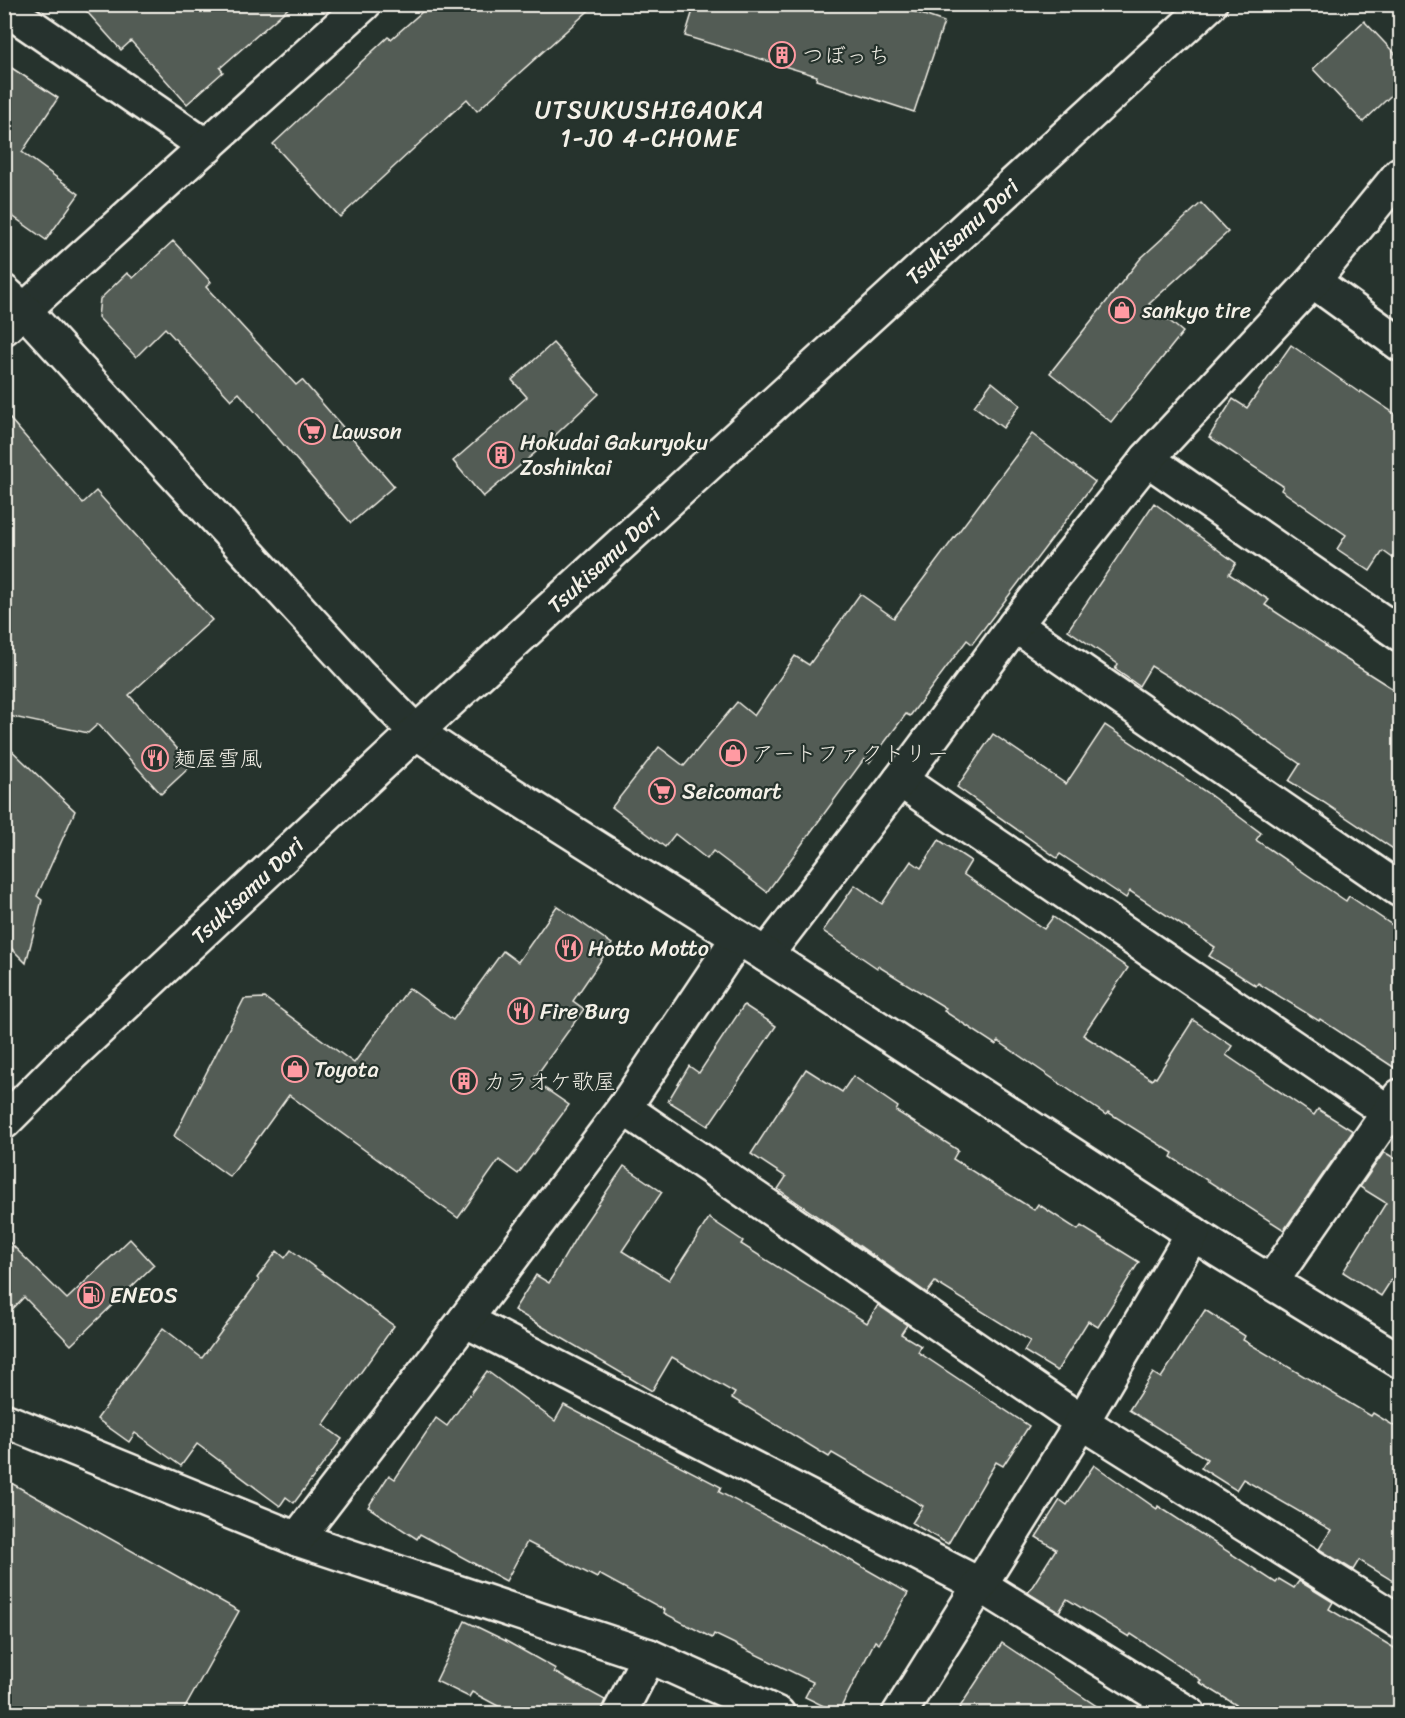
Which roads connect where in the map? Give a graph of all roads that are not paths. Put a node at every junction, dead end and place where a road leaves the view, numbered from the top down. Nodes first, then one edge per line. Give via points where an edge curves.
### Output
1 (364, 4) edge
2 (1210, 4) edge
3 (20, 10) edge
4 (207, 147) junction
5 (1401, 174) edge
6 (1313, 281) junction
7 (11, 310) edge
8 (1401, 344) edge
9 (1147, 459) junction
10 (1015, 625) junction
11 (1401, 634) edge
12 (416, 732) junction
13 (900, 780) junction
14 (1401, 890) edge
15 (738, 938) junction
16 (766, 955) junction
17 (624, 1108) junction
18 (1397, 1109) edge
19 (4, 1122) edge
20 (1192, 1233) junction
21 (1271, 1282) junction
22 (465, 1320) junction
23 (1401, 1361) edge
24 (4, 1420) edge
25 (1082, 1422) junction
26 (297, 1539) junction
27 (980, 1585) junction
28 (1401, 1622) edge
29 (650, 1656) junction
30 (620, 1713) edge
31 (778, 1713) edge
32 (899, 1713) edge
33 (1189, 1713) edge

1 - 4 main road
2 - 12 main road, Tsukisamu Dori
3 - 4 main road
4 - 7 main road
5 - 6 main road
6 - 8 main road
6 - 9 main road
7 - 12 main road
9 - 10 main road
9 - 11 main road
10 - 13 main road
10 - 14 main road
12 - 15 main road
12 - 19 main road, Tsukisamu Dori
13 - 16 main road
13 - 18 main road
15 - 16 main road
15 - 17 main road
16 - 20 main road
17 - 22 main road
17 - 25 main road
18 - 21 main road
20 - 21 main road
20 - 25 main road
21 - 23 main road
22 - 26 main road
22 - 27 main road
24 - 26 main road
25 - 27 main road
25 - 28 main road
26 - 29 main road
27 - 32 main road
27 - 33 main road
29 - 30 main road
29 - 31 main road

